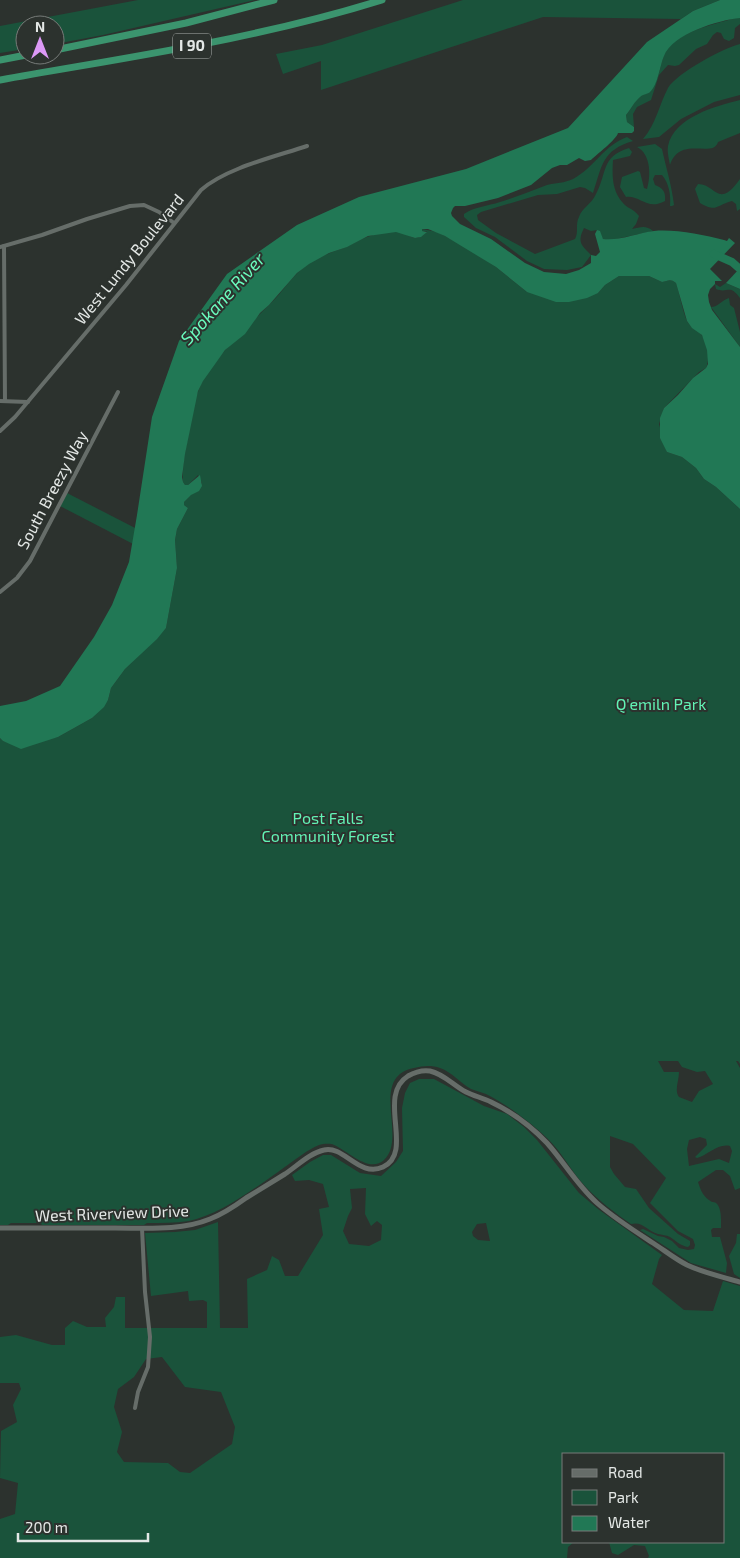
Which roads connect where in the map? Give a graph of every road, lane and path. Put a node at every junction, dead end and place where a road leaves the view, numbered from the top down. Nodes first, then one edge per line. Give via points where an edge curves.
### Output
1 (274, 0) edge
2 (382, 0) edge
3 (65, 48) edge
4 (15, 57) edge
5 (0, 60) edge
6 (0, 80) edge
7 (307, 146) dead end
8 (174, 223) junction
9 (2, 246) edge
10 (118, 392) dead end
11 (2, 401) edge
12 (28, 402) junction
13 (0, 431) edge
14 (0, 592) edge
15 (0, 1228) edge
16 (142, 1228) junction
17 (740, 1282) edge
18 (135, 1408) dead end

1 - 3 highway, I 90 via 186,23
2 - 6 highway, I 90 via 212,42
4 - 5 highway
7 - 8 street, West Lundy Boulevard via 211,181
8 - 9 street via 144,205 130,206
8 - 12 street, West Lundy Boulevard
9 - 11 street
10 - 14 street, South Breezy Way via 30,561
11 - 12 street
12 - 13 street, West Lundy Boulevard
15 - 16 street, West Riverview Drive
16 - 17 street, West Riverview Drive via 181,1226 209,1220 322,1150 334,1150 363,1168 384,1166 392,1159 396,1143 396,1090 407,1077 423,1071 442,1075 468,1093 501,1107 534,1130 595,1201 634,1231 687,1265
16 - 18 street via 150,1337 148,1367

